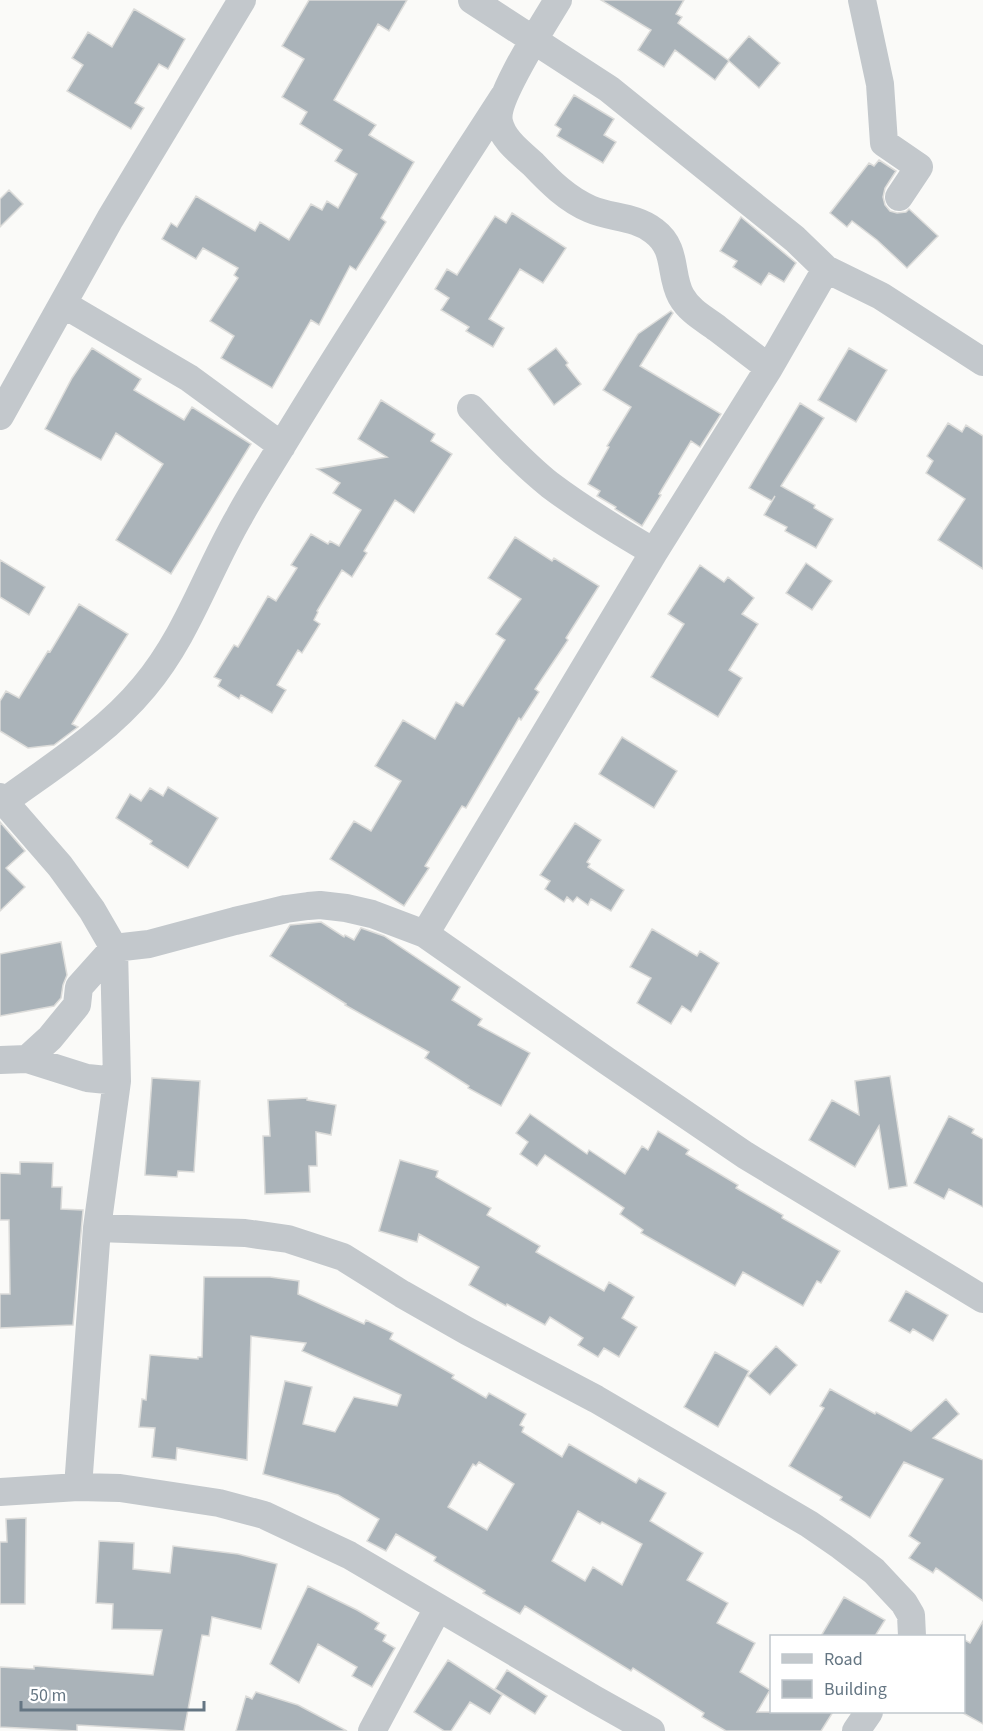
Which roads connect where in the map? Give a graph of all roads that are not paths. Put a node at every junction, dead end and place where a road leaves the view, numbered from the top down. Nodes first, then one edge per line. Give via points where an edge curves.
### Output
1 (242, 0) edge
2 (472, 0) edge
3 (558, 0) edge
4 (862, 0) edge
5 (534, 40) junction
6 (504, 96) junction
7 (899, 197) dead end
8 (826, 270) junction
9 (63, 304) junction
10 (983, 362) edge
11 (769, 369) junction
12 (471, 408) dead end
13 (0, 416) edge
14 (282, 446) junction
15 (654, 552) junction
16 (2, 799) edge
17 (425, 934) junction
18 (114, 948) junction
19 (14, 1059) edge
20 (117, 1081) junction
21 (97, 1228) junction
22 (983, 1299) edge
23 (78, 1486) junction
24 (0, 1492) edge
25 (438, 1608) junction
26 (912, 1635) edge
27 (868, 1713) edge
28 (372, 1731) edge
29 (651, 1731) edge
30 (856, 1731) edge

1 - 9 street
2 - 5 street
3 - 5 street
4 - 7 street via 879,84 884,143 919,167
5 - 6 street
5 - 8 street via 609,88 795,239
6 - 11 street via 498,120 504,136 569,198 591,210 627,218 656,232 669,249 678,288 687,304
6 - 14 street
8 - 10 street via 881,296
8 - 11 street
9 - 13 street
9 - 14 street via 189,378
11 - 15 street
12 - 15 street via 548,483 593,516
14 - 16 street via 238,518 185,627 144,687 119,714 75,750
15 - 17 street
16 - 18 street via 60,866
17 - 18 street via 372,914 320,905 286,909 149,944
17 - 22 street via 745,1155
18 - 19 street via 79,987 76,1005 50,1038
18 - 20 street
19 - 20 street via 87,1078
20 - 21 street
21 - 23 street
21 - 26 street via 268,1235 343,1257 467,1331 596,1399 841,1545 904,1602 911,1615
23 - 24 street
23 - 25 street via 120,1488 219,1503 264,1515 349,1555
25 - 28 street
25 - 29 street
27 - 30 street

